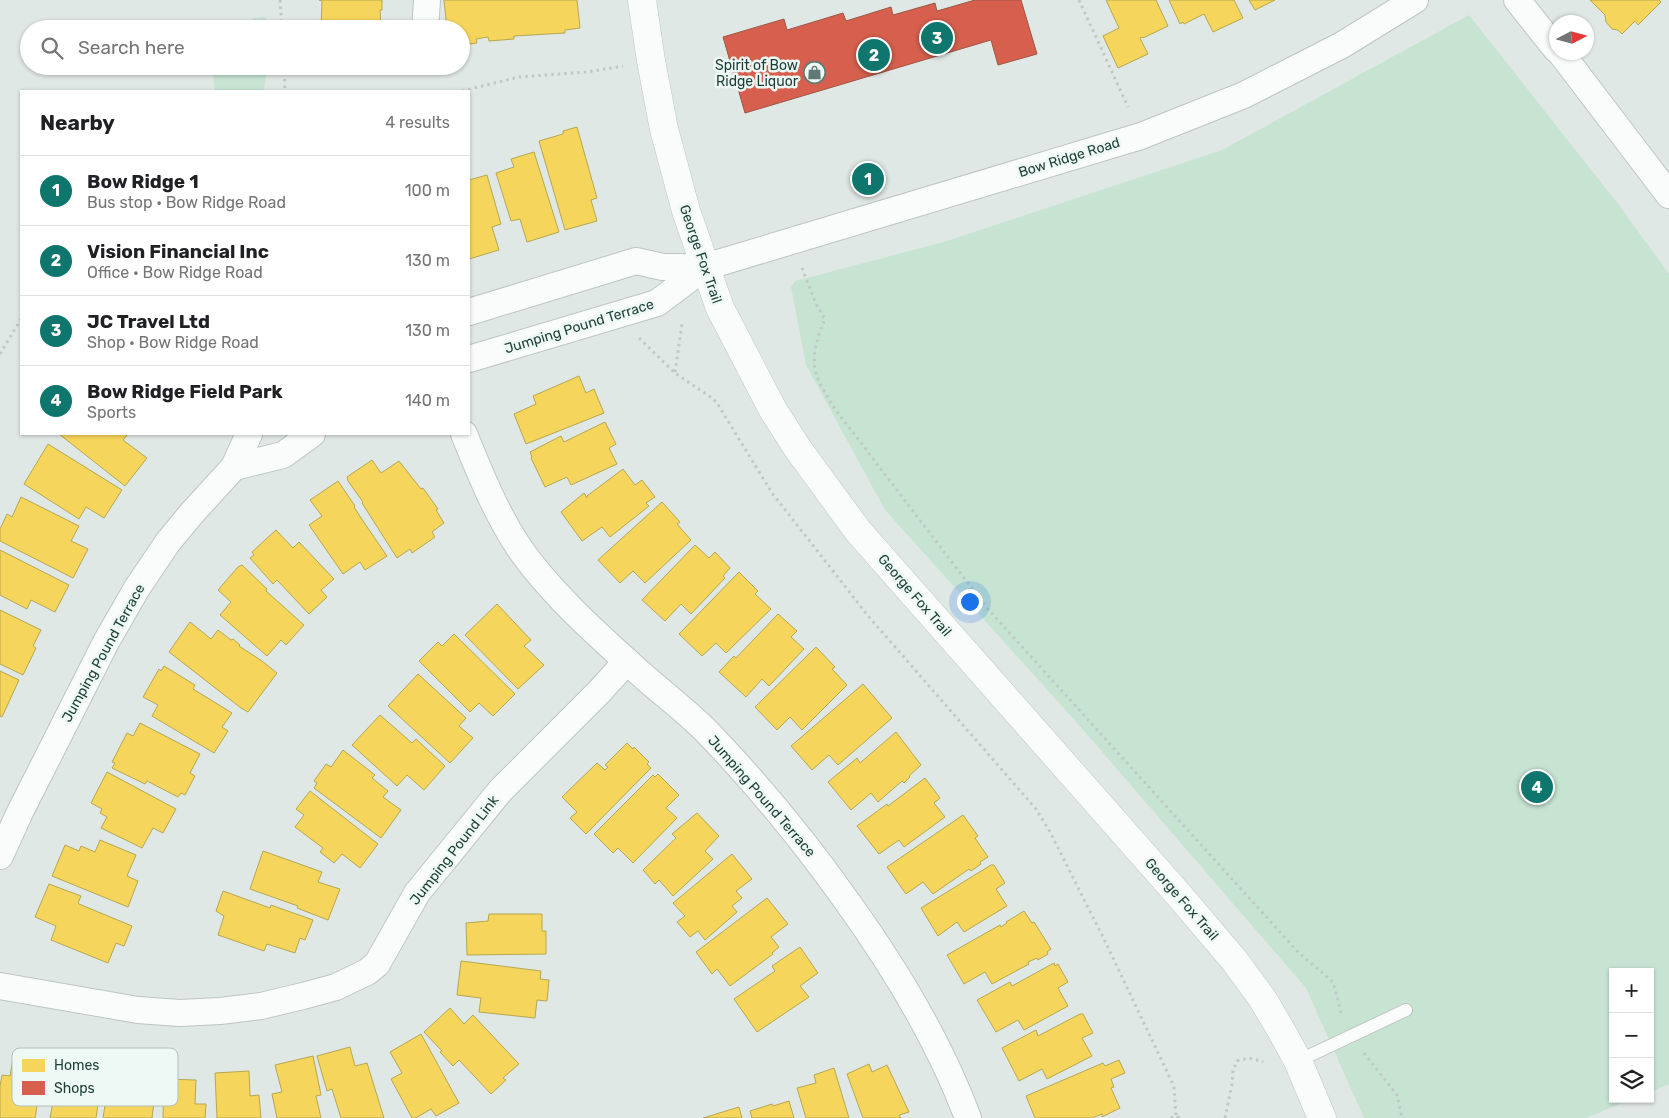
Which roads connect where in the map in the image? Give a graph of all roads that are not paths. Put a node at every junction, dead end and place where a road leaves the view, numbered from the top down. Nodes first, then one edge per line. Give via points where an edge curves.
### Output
1 (427, 0) edge
2 (642, 0) edge
3 (1415, 0) edge
4 (1517, 0) edge
5 (426, 20) edge
6 (1549, 40) edge
7 (1566, 60) edge
8 (1669, 195) edge
9 (704, 267) junction
10 (470, 312) edge
11 (470, 359) edge
12 (249, 435) edge
13 (311, 435) edge
14 (464, 435) edge
15 (234, 467) junction
16 (627, 662) junction
17 (0, 856) edge
18 (0, 986) edge
19 (1406, 1010) dead end
20 (1298, 1061) junction
21 (968, 1118) edge
22 (1322, 1118) edge

1 - 5 street
2 - 9 street, George Fox Trail via 664,129
3 - 9 street, Bow Ridge Road via 1342,45 1244,96 1141,136
4 - 6 street
7 - 8 street
9 - 10 street via 663,267 636,261
9 - 11 street, Jumping Pound Terrace via 657,303
9 - 20 street, George Fox Trail via 720,308 755,377 824,487 858,531 1234,960 1262,998
12 - 15 street, Jumping Pound Terrace
13 - 15 street via 283,454
14 - 16 street, Jumping Pound Terrace via 486,488 519,548 566,602
15 - 17 street, Jumping Pound Terrace via 168,542 137,588
16 - 18 street, Jumping Pound Link via 500,791 417,893 377,964 366,972 336,987 261,1006 180,1013 138,1010
16 - 21 street, Jumping Pound Terrace via 707,732 779,812 823,868 904,986 948,1070
19 - 20 lane
20 - 22 street, George Fox Trail

